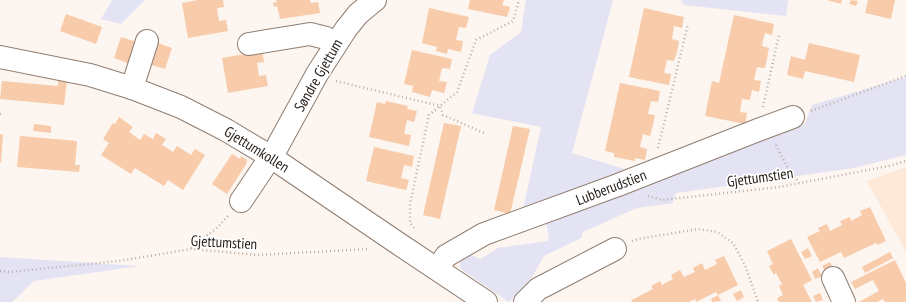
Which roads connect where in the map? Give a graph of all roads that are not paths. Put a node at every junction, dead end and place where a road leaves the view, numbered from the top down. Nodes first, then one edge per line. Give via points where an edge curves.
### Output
1 (375, 0) edge
2 (147, 41) dead end
3 (336, 43) junction
4 (249, 44) dead end
5 (0, 57) edge
6 (132, 88) junction
7 (794, 117) road end
8 (271, 157) junction
9 (241, 200) road end
10 (615, 248) road end
11 (437, 268) junction
12 (833, 278) dead end
13 (486, 302) edge
14 (525, 302) edge
15 (844, 302) edge

1 - 3 street, Søndre Gjettum via 358,14
2 - 6 street
3 - 4 street via 310,34
3 - 8 street, Søndre Gjettum
5 - 6 street, Gjettumkollen via 90,75
6 - 8 street, Gjettumkollen via 181,107
7 - 11 street, Lubberudstien via 484,234 446,256
8 - 9 street, Søndre Gjettum
8 - 11 street, Gjettumkollen
10 - 14 street via 538,289
11 - 13 street, Gjettumkollen
12 - 15 street

